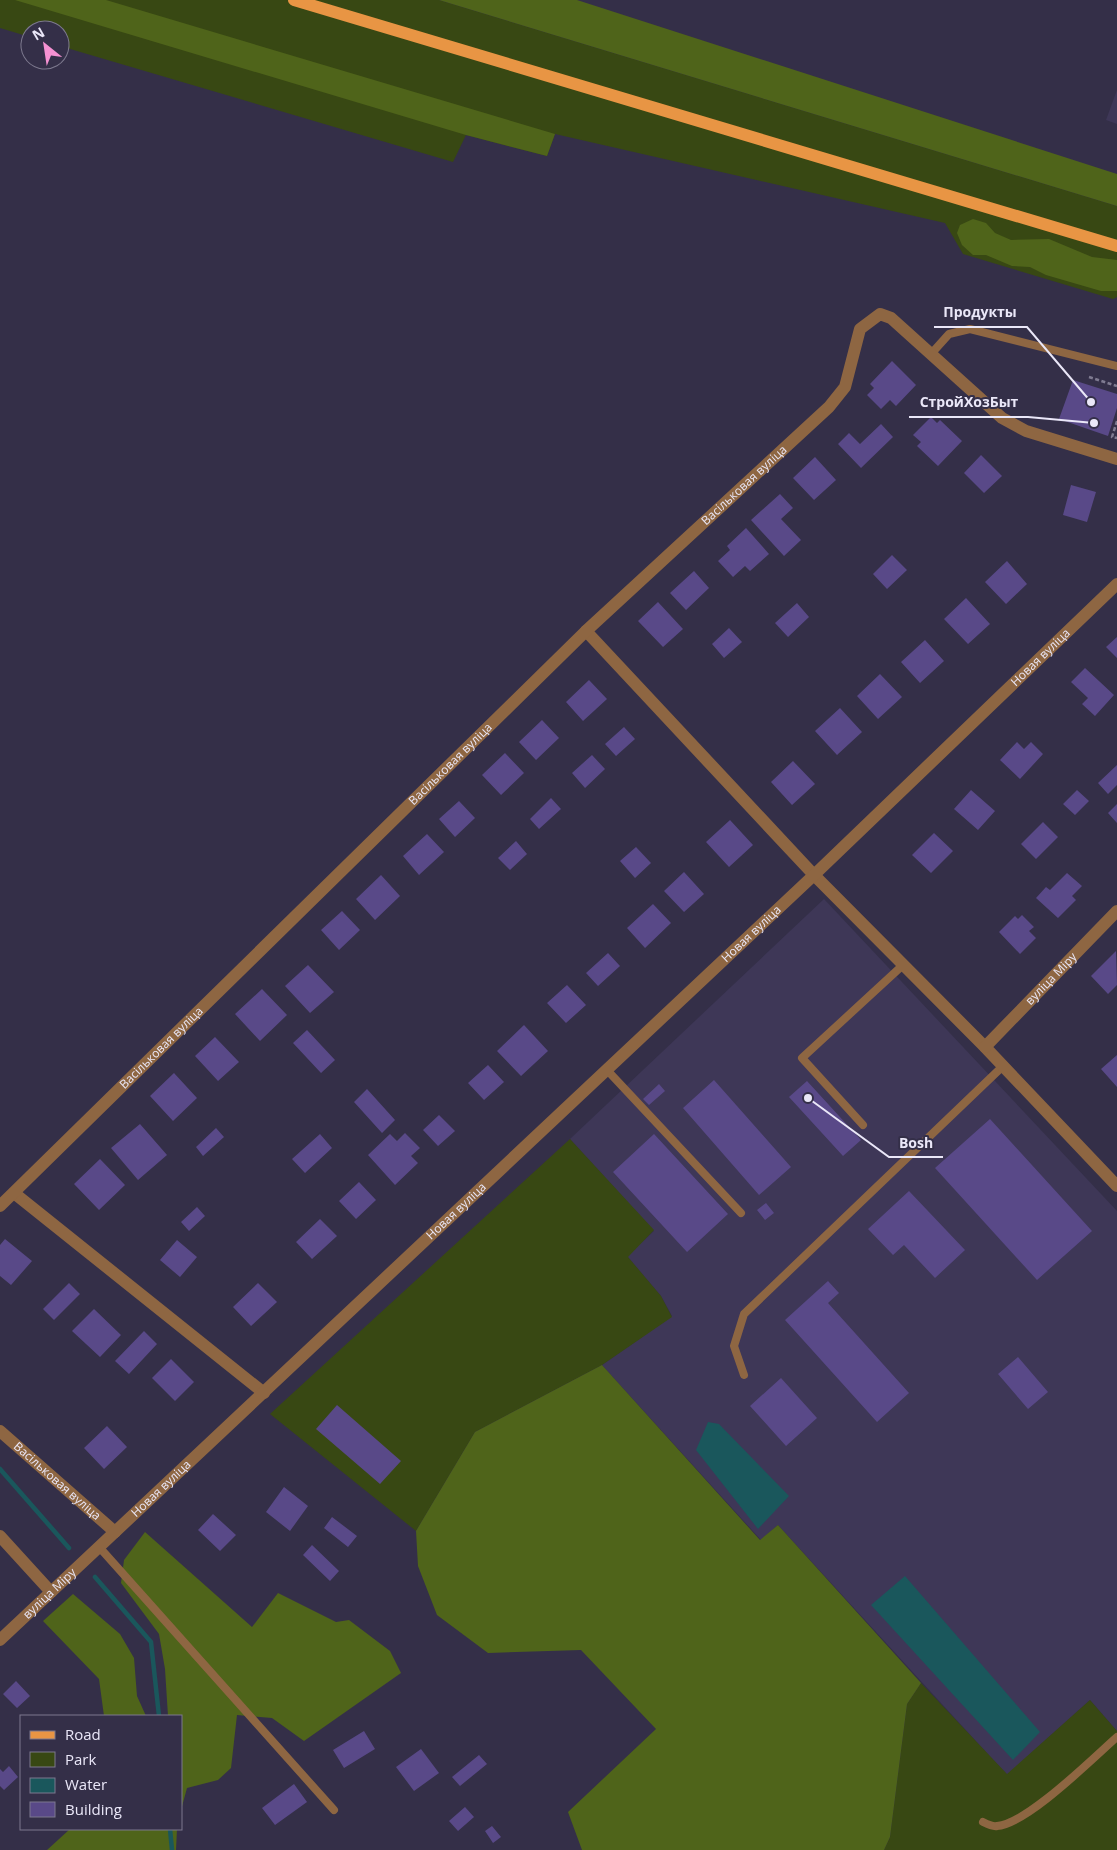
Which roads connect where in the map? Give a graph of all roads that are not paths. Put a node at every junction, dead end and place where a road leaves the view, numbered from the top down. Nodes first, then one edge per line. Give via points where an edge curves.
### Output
1 (294, 0) edge
2 (1117, 246) edge
3 (931, 354) junction
4 (1117, 366) edge
5 (1117, 459) edge
6 (1117, 584) edge
7 (586, 630) junction
8 (814, 875) junction
9 (1117, 910) edge
10 (903, 965) junction
11 (985, 1047) junction
12 (1002, 1067) junction
13 (607, 1070) junction
14 (863, 1125) dead end
15 (1117, 1186) edge
16 (14, 1193) junction
17 (0, 1206) edge
18 (741, 1213) dead end
19 (744, 1375) dead end
20 (264, 1394) junction
21 (0, 1431) edge
22 (115, 1532) junction
23 (0, 1536) edge
24 (100, 1548) junction
25 (52, 1592) junction
26 (0, 1640) edge
27 (1117, 1737) edge
28 (334, 1810) dead end
29 (983, 1822) dead end

1 - 2 main road
3 - 4 lane via 949,334 970,328
3 - 5 street via 1002,418 1026,431
3 - 7 street, Васільковая вуліца via 891,318 880,314 860,329 845,387 829,407
6 - 8 street, Новая вуліца
7 - 8 street
7 - 16 street, Васільковая вуліца
8 - 10 street
8 - 13 street, Новая вуліца
9 - 11 street, вуліца Міру
10 - 11 street
10 - 14 lane via 802,1058
11 - 12 street
12 - 15 street
12 - 19 lane via 744,1314 734,1346
13 - 18 lane
13 - 20 street, Новая вуліца
16 - 17 street, Васільковая вуліца
16 - 20 street
20 - 22 street, Новая вуліца
21 - 22 street, Васільковая вуліца
22 - 24 street, Новая вуліца
23 - 25 street
24 - 25 street, вуліца Міру
24 - 28 lane
25 - 26 street, вуліца Міру
27 - 29 lane via 1023,1816 997,1826

